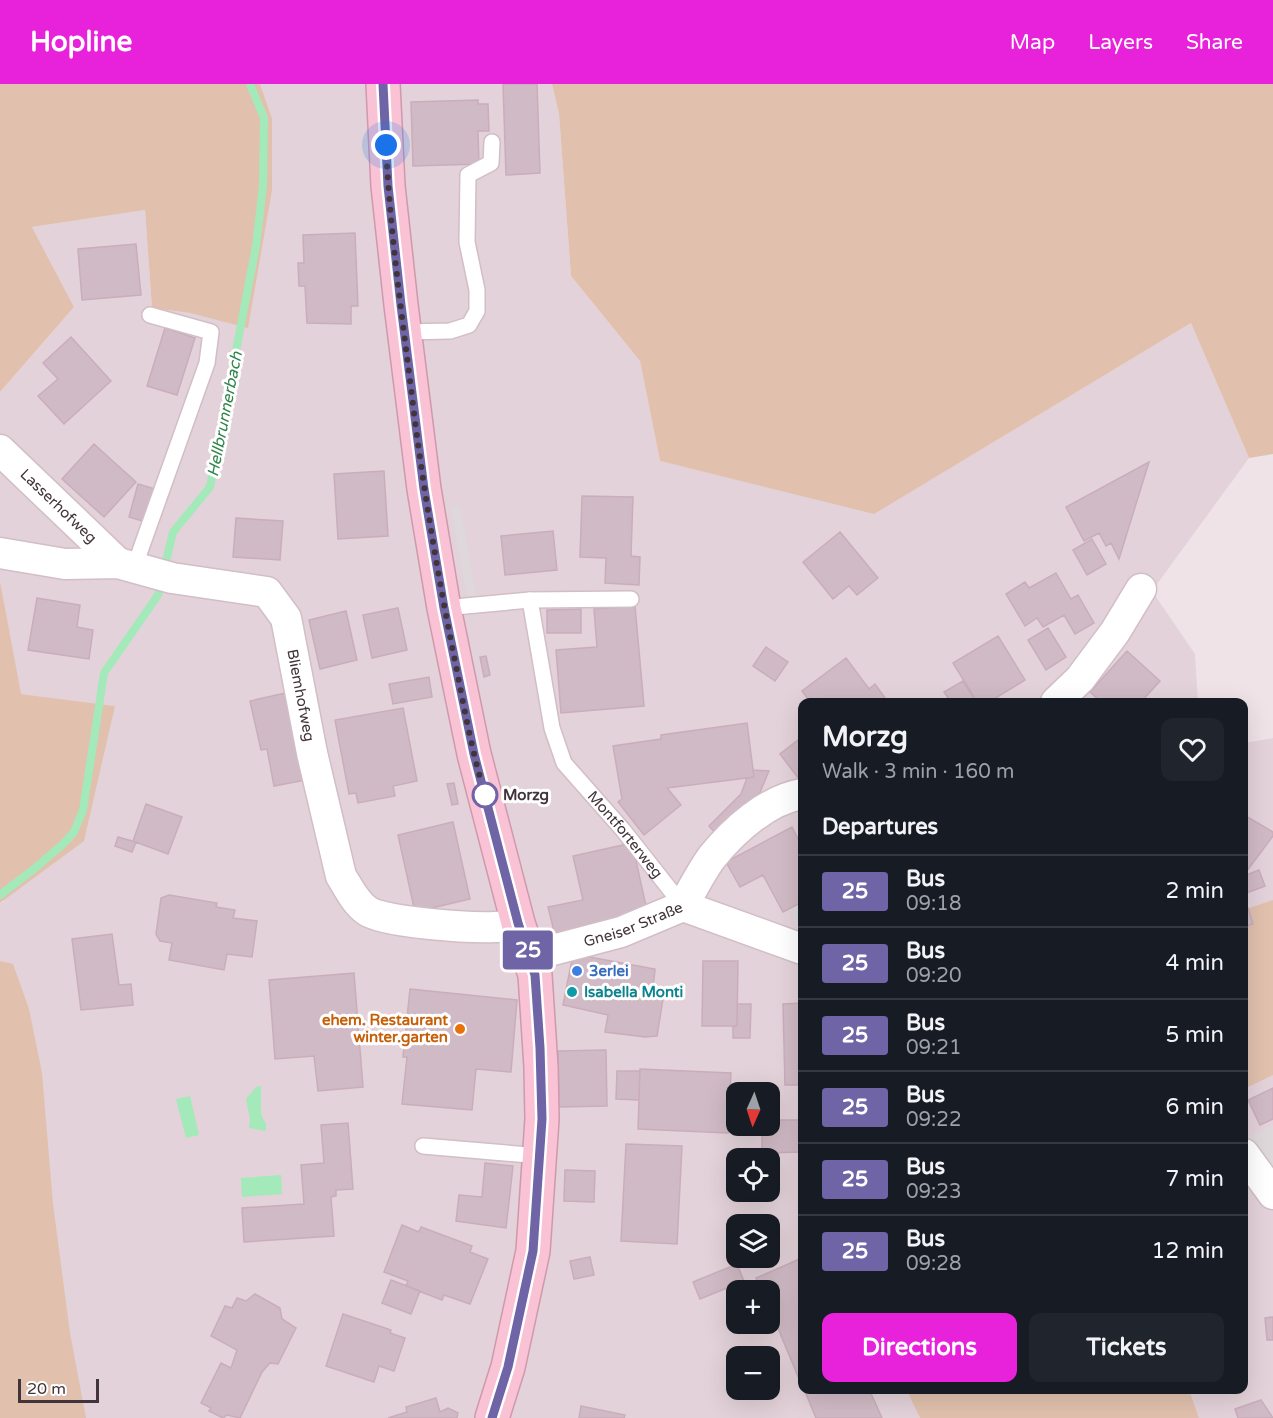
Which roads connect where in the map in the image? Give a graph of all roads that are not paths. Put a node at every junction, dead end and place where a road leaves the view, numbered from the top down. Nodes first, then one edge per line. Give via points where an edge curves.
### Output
1 (383, 84) edge
2 (492, 142) dead end
3 (150, 315) dead end
4 (404, 332) junction
5 (0, 450) edge
6 (0, 553) edge
7 (144, 571) junction
8 (1141, 589) dead end
9 (631, 599) dead end
10 (530, 600) junction
11 (444, 608) junction
12 (1060, 698) edge
13 (798, 795) edge
14 (683, 906) junction
15 (518, 923) junction
16 (798, 948) edge
17 (530, 956) junction
18 (423, 1146) dead end
19 (541, 1156) junction
20 (1248, 1160) edge
21 (1273, 1194) edge
22 (492, 1418) edge

1 - 4 street via 388,186
2 - 4 lane via 491,163 468,175 467,242 477,290 477,311 469,325 450,331
3 - 7 lane via 211,332 207,363
4 - 11 street
5 - 7 street, Lasserhofweg
6 - 7 street, Bliemhofweg
7 - 15 street, Bliemhofweg via 267,592 286,618 341,876 366,911 385,918 462,926
8 - 12 street via 1080,680
9 - 10 lane
10 - 11 lane
10 - 14 lane, Montforterweg via 552,728 564,763
11 - 15 street via 474,754
13 - 14 street via 786,797 713,845
14 - 16 street, Gneiser Straße
14 - 17 street, Gneiser Straße via 621,932
15 - 17 street
17 - 19 street via 540,1038
18 - 19 lane
19 - 22 street via 532,1256 508,1367
20 - 21 street

